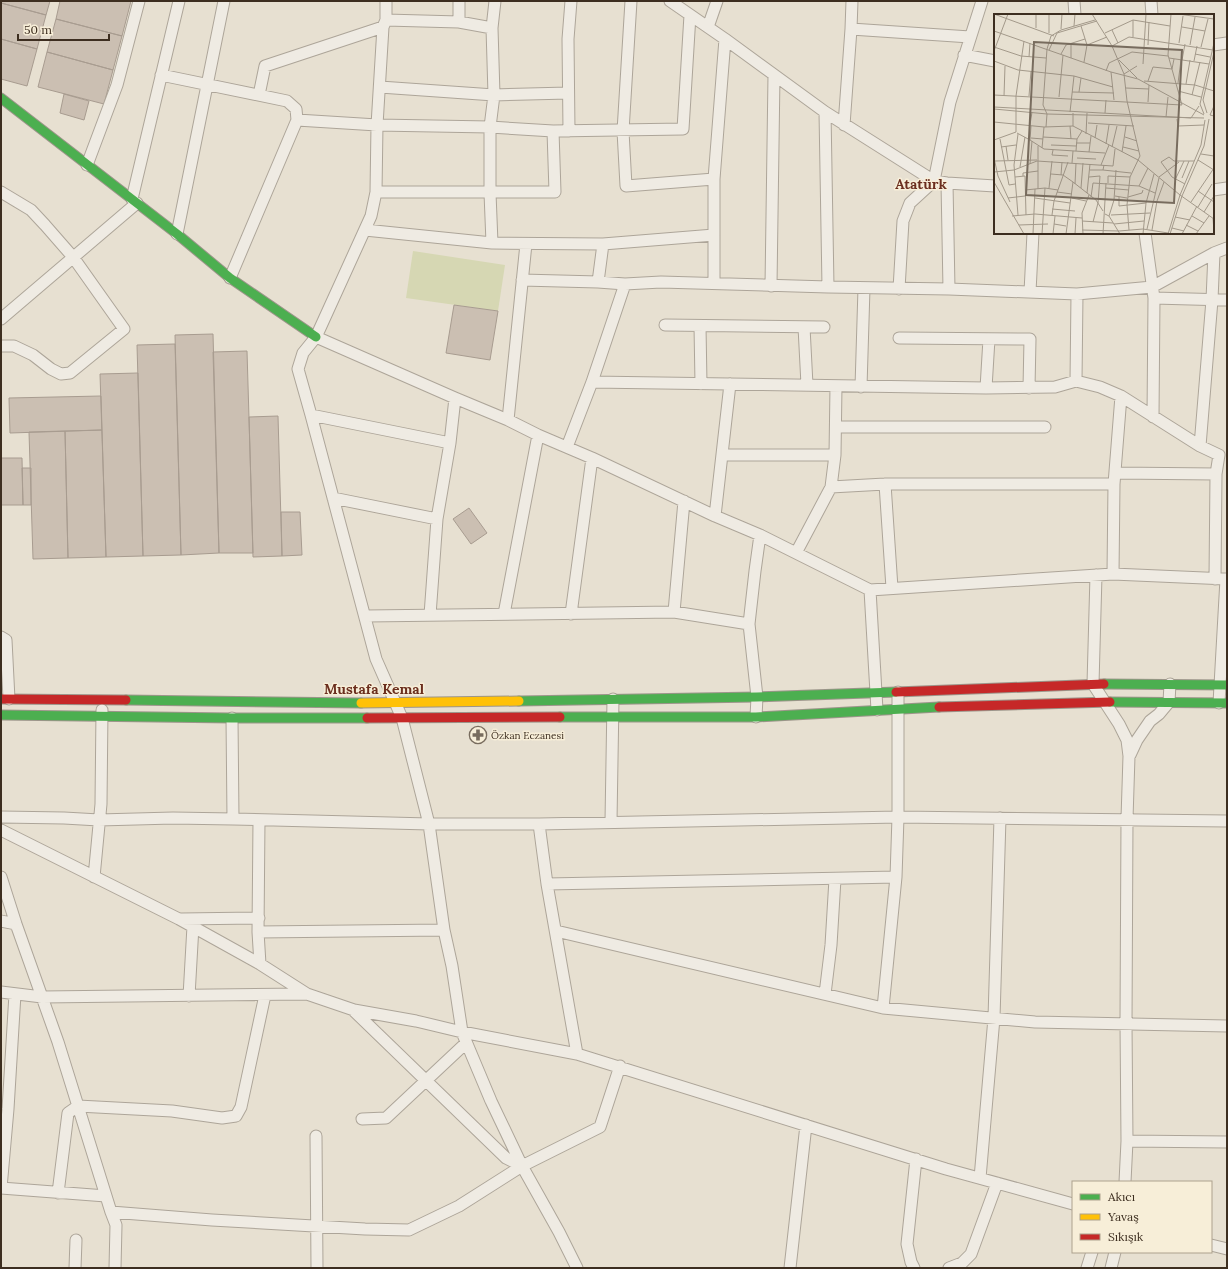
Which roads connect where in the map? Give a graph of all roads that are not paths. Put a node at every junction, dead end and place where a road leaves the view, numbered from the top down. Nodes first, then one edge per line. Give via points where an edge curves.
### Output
1 (139, 1) edge
2 (179, 1) edge
3 (224, 1) edge
4 (386, 1) edge
5 (459, 1) edge
6 (495, 1) edge
7 (571, 1) edge
8 (631, 1) edge
9 (670, 1) edge
10 (717, 1) edge
11 (852, 1) edge
12 (982, 1) edge
13 (1074, 1) edge
14 (1151, 1) edge
15 (1075, 14) edge
16 (1152, 14) edge
17 (690, 15) junction
18 (459, 22) junction
19 (384, 23) junction
20 (708, 27) junction
21 (492, 28) junction
22 (851, 29) junction
23 (970, 37) junction
24 (725, 39) junction
25 (1227, 43) edge
26 (1214, 45) edge
27 (964, 55) junction
28 (994, 61) edge
29 (161, 75) junction
30 (774, 75) junction
31 (208, 85) junction
32 (380, 87) junction
33 (568, 93) junction
34 (260, 95) junction
35 (494, 95) junction
36 (1, 98) edge
37 (825, 112) junction
38 (297, 120) junction
39 (377, 125) junction
40 (844, 125) junction
41 (490, 127) junction
42 (569, 131) junction
43 (623, 131) junction
44 (553, 132) junction
45 (87, 165) junction
46 (714, 179) junction
47 (934, 181) junction
48 (947, 184) junction
49 (994, 186) edge
50 (1227, 188) edge
51 (1214, 190) edge
52 (1, 192) edge
53 (376, 192) junction
54 (490, 193) junction
55 (134, 201) junction
56 (364, 230) junction
57 (177, 234) junction
58 (1033, 234) edge
59 (1144, 234) edge
60 (714, 235) junction
61 (492, 243) junction
62 (526, 244) junction
63 (603, 244) junction
64 (1227, 248) edge
65 (1214, 253) junction
66 (73, 257) junction
67 (230, 278) junction
68 (522, 280) junction
69 (598, 282) junction
70 (714, 283) junction
71 (625, 284) junction
72 (771, 286) junction
73 (828, 287) junction
74 (864, 288) junction
75 (900, 289) junction
76 (949, 289) junction
77 (1030, 292) junction
78 (1153, 293) junction
79 (1077, 294) junction
80 (1212, 300) junction
81 (1227, 300) edge
82 (1, 318) edge
83 (665, 325) dead end
84 (700, 326) junction
85 (804, 327) junction
86 (824, 327) dead end
87 (316, 337) junction
88 (899, 338) dead end
89 (989, 339) junction
90 (1, 346) edge
91 (1076, 381) junction
92 (592, 382) junction
93 (702, 384) junction
94 (730, 384) junction
95 (807, 385) junction
96 (836, 386) junction
97 (861, 387) junction
98 (986, 388) junction
99 (1029, 388) junction
100 (1121, 396) junction
101 (455, 398) junction
102 (311, 415) junction
103 (1153, 417) junction
104 (508, 420) junction
105 (836, 427) junction
106 (1045, 427) dead end
107 (538, 435) junction
108 (450, 443) junction
109 (1200, 446) junction
110 (567, 447) junction
111 (722, 455) junction
112 (835, 455) junction
113 (1223, 457) edge
114 (592, 458) junction
115 (1115, 473) junction
116 (1216, 474) junction
117 (885, 484) junction
118 (1114, 484) junction
119 (831, 487) junction
120 (333, 498) junction
121 (684, 501) junction
122 (715, 516) junction
123 (437, 519) junction
124 (760, 535) junction
125 (796, 553) junction
126 (1113, 574) junction
127 (1096, 575) junction
128 (1222, 579) edge
129 (892, 588) junction
130 (870, 590) junction
131 (674, 612) junction
132 (504, 614) junction
133 (571, 614) junction
134 (430, 615) junction
135 (366, 616) junction
136 (749, 624) junction
137 (1, 637) edge
138 (1093, 684) junction
139 (1170, 684) junction
140 (1223, 685) edge
141 (898, 692) junction
142 (877, 693) junction
143 (757, 697) junction
144 (5, 699) edge
145 (612, 699) junction
146 (102, 701) junction
147 (1104, 702) junction
148 (1169, 702) junction
149 (396, 703) junction
150 (1223, 703) edge
151 (898, 709) junction
152 (877, 710) junction
153 (1, 715) edge
154 (102, 716) junction
155 (612, 717) junction
156 (232, 718) junction
157 (402, 718) junction
158 (756, 718) junction
159 (1129, 756) junction
160 (1, 817) edge
161 (898, 817) junction
162 (1000, 818) junction
163 (233, 819) junction
164 (99, 820) junction
165 (259, 820) junction
166 (1127, 820) junction
167 (1227, 821) edge
168 (611, 822) junction
169 (430, 824) junction
170 (539, 824) junction
171 (1, 830) edge
172 (1, 877) edge
173 (94, 877) junction
174 (896, 877) junction
175 (835, 879) junction
176 (547, 884) junction
177 (259, 918) junction
178 (179, 919) junction
179 (1, 921) edge
180 (16, 924) junction
181 (193, 926) junction
182 (444, 930) junction
183 (556, 931) junction
184 (258, 932) junction
185 (260, 964) junction
186 (1, 992) edge
187 (15, 994) junction
188 (307, 994) junction
189 (825, 994) junction
190 (265, 995) junction
191 (189, 996) junction
192 (42, 997) junction
193 (883, 1008) junction
194 (354, 1010) junction
195 (994, 1018) junction
196 (1126, 1024) junction
197 (1227, 1026) edge
198 (462, 1032) junction
199 (466, 1042) junction
200 (577, 1054) junction
201 (620, 1066) junction
202 (426, 1081) junction
203 (78, 1106) junction
204 (362, 1119) dead end
205 (806, 1125) junction
206 (316, 1136) dead end
207 (1127, 1141) junction
208 (1227, 1142) edge
209 (916, 1159) junction
210 (522, 1166) junction
211 (980, 1178) junction
212 (1125, 1181) edge
213 (997, 1183) junction
214 (1, 1188) edge
215 (58, 1193) junction
216 (106, 1196) junction
217 (1072, 1204) edge
218 (111, 1212) junction
219 (316, 1226) junction
220 (76, 1240) dead end
221 (1212, 1245) edge
222 (1227, 1250) edge
223 (1092, 1253) edge
224 (1115, 1253) edge
225 (75, 1268) edge
226 (115, 1268) edge
227 (316, 1268) edge
228 (577, 1268) edge
229 (790, 1268) edge
230 (914, 1268) edge
231 (949, 1268) edge
232 (1088, 1268) edge
233 (1111, 1268) edge

1 - 45 street via 117,85
2 - 29 street
3 - 31 street
4 - 19 street
5 - 18 street
6 - 21 street
7 - 33 street
8 - 43 street
9 - 17 street
10 - 20 street
11 - 22 street
12 - 23 street
13 - 15 street
14 - 16 street
17 - 20 street
17 - 43 street via 683,129
18 - 19 street
18 - 21 street
19 - 32 street
19 - 34 street via 265,66
20 - 24 street
21 - 35 street
22 - 23 street
22 - 40 street
23 - 27 street
24 - 30 street
24 - 46 street
25 - 26 street
27 - 28 street
27 - 47 street via 950,102
29 - 31 street
29 - 55 street
30 - 37 street
30 - 72 street
31 - 34 street
31 - 57 street
32 - 35 street
32 - 39 street
33 - 35 street
33 - 42 street
34 - 38 street via 287,101 296,109
35 - 41 street
36 - 45 street
37 - 40 street
37 - 73 street
38 - 39 street
38 - 67 street
39 - 41 street
39 - 53 street
40 - 47 street
41 - 44 street
41 - 54 street
42 - 43 street
42 - 44 street
43 - 46 street via 626,186
44 - 54 street via 555,192
45 - 55 street
46 - 60 street
47 - 48 street
47 - 75 street via 910,203 903,221
48 - 49 street
48 - 76 street
50 - 51 street
52 - 66 street via 31,210
53 - 54 street
53 - 56 street via 371,216
54 - 61 street
55 - 57 street
55 - 66 street
56 - 61 street
56 - 87 street
57 - 67 street
58 - 77 street
59 - 78 street
60 - 63 street
60 - 70 street
61 - 62 street
62 - 63 street
62 - 68 street
63 - 69 street
64 - 65 street
65 - 78 street
65 - 80 street
66 - 82 street
66 - 90 street via 124,329 70,373 61,374 14,346
67 - 87 street
68 - 69 street
68 - 104 street
69 - 71 street
70 - 71 street
70 - 72 street
71 - 92 street
72 - 73 street
73 - 74 street
74 - 75 street
74 - 97 street
75 - 76 street
76 - 77 street
77 - 79 street
78 - 79 street
78 - 80 street
78 - 103 street
79 - 91 street
80 - 81 street
80 - 109 street
83 - 84 street
84 - 85 street
84 - 93 street
85 - 86 street
85 - 95 street
87 - 101 street
87 - 102 street via 303,353 298,369
88 - 89 street
89 - 98 street
89 - 99 street via 1030,339
91 - 99 street via 1055,387
91 - 100 street
92 - 93 street
92 - 110 street
93 - 94 street
94 - 95 street
94 - 111 street
95 - 96 street
96 - 97 street
96 - 105 street
97 - 98 street
98 - 99 street
100 - 103 street
100 - 115 street
101 - 104 street
101 - 108 street
102 - 108 street
102 - 120 street
103 - 109 street
104 - 107 street
105 - 106 street
105 - 112 street
107 - 110 street
107 - 132 street
108 - 123 street
109 - 113 street
110 - 114 street
111 - 112 street
111 - 122 street
112 - 119 street
113 - 116 street
114 - 121 street
114 - 133 street
115 - 116 street
115 - 118 street
116 - 128 street
117 - 118 street
117 - 119 street
117 - 129 street
118 - 126 street
119 - 125 street
120 - 123 street
120 - 135 street
121 - 122 street
121 - 131 street
122 - 124 street
123 - 134 street
124 - 125 street
124 - 136 street
125 - 130 street
126 - 127 street
126 - 128 street
127 - 129 street
127 - 138 street
128 - 140 street
129 - 130 street
130 - 142 street
131 - 133 street
131 - 136 street
132 - 133 street
132 - 134 street
134 - 135 street
135 - 149 street via 376,659
136 - 143 street
137 - 144 street via 6,640
138 - 139 street
138 - 141 street
138 - 147 street
139 - 140 street
139 - 148 street
140 - 150 street
141 - 142 street
141 - 151 street
142 - 143 street
142 - 152 street
143 - 145 street
143 - 158 street
144 - 146 street
145 - 149 street
145 - 155 street
146 - 149 street
146 - 154 street
147 - 148 street
147 - 151 street
147 - 159 street via 1127,740
148 - 150 street
148 - 159 street via 1150,721
149 - 157 street
151 - 152 street
151 - 161 street
152 - 158 street
153 - 154 street
154 - 156 street
154 - 164 street
155 - 157 street
155 - 158 street
155 - 168 street
156 - 157 street
156 - 163 street
157 - 169 street
159 - 166 street
160 - 164 street
161 - 162 street
161 - 168 street
161 - 174 street
162 - 166 street
162 - 195 street
163 - 164 street
163 - 165 street
164 - 173 street
165 - 169 street
165 - 177 street
166 - 167 street
166 - 196 street
168 - 170 street
169 - 170 street
169 - 182 street
170 - 176 street
171 - 173 street
172 - 180 street
173 - 178 street
174 - 175 street
174 - 193 street
175 - 176 street
175 - 189 street
176 - 183 street
177 - 178 street
177 - 184 street
178 - 181 street
179 - 180 street
180 - 192 street
181 - 185 street
181 - 191 street
182 - 184 street
182 - 198 street
183 - 189 street
183 - 200 street
184 - 185 street
185 - 188 street
186 - 187 street
187 - 192 street
187 - 214 street
188 - 190 street
188 - 194 street
189 - 193 street
190 - 191 street
190 - 203 street via 241,1107 236,1116 222,1118 172,1111
191 - 192 street
192 - 203 street
193 - 195 street
194 - 198 street
194 - 202 street
195 - 196 street via 1035,1022
195 - 211 street
196 - 197 street
196 - 207 street
198 - 199 street
198 - 200 street
199 - 202 street
199 - 210 street
200 - 201 street
201 - 205 street
201 - 210 street via 600,1126
202 - 204 street via 386,1118
202 - 210 street via 506,1158
203 - 215 street via 68,1113
203 - 216 street
205 - 209 street
205 - 229 street
206 - 219 street
207 - 208 street
207 - 212 street
209 - 211 street
209 - 230 street via 907,1244
210 - 219 street via 459,1206 409,1230
210 - 228 street
211 - 213 street
213 - 217 street
213 - 231 street via 971,1254 962,1263
214 - 215 street
215 - 216 street
216 - 218 street
218 - 219 street
218 - 226 street via 116,1225
219 - 227 street
220 - 225 street
221 - 222 street
223 - 232 street
224 - 233 street

